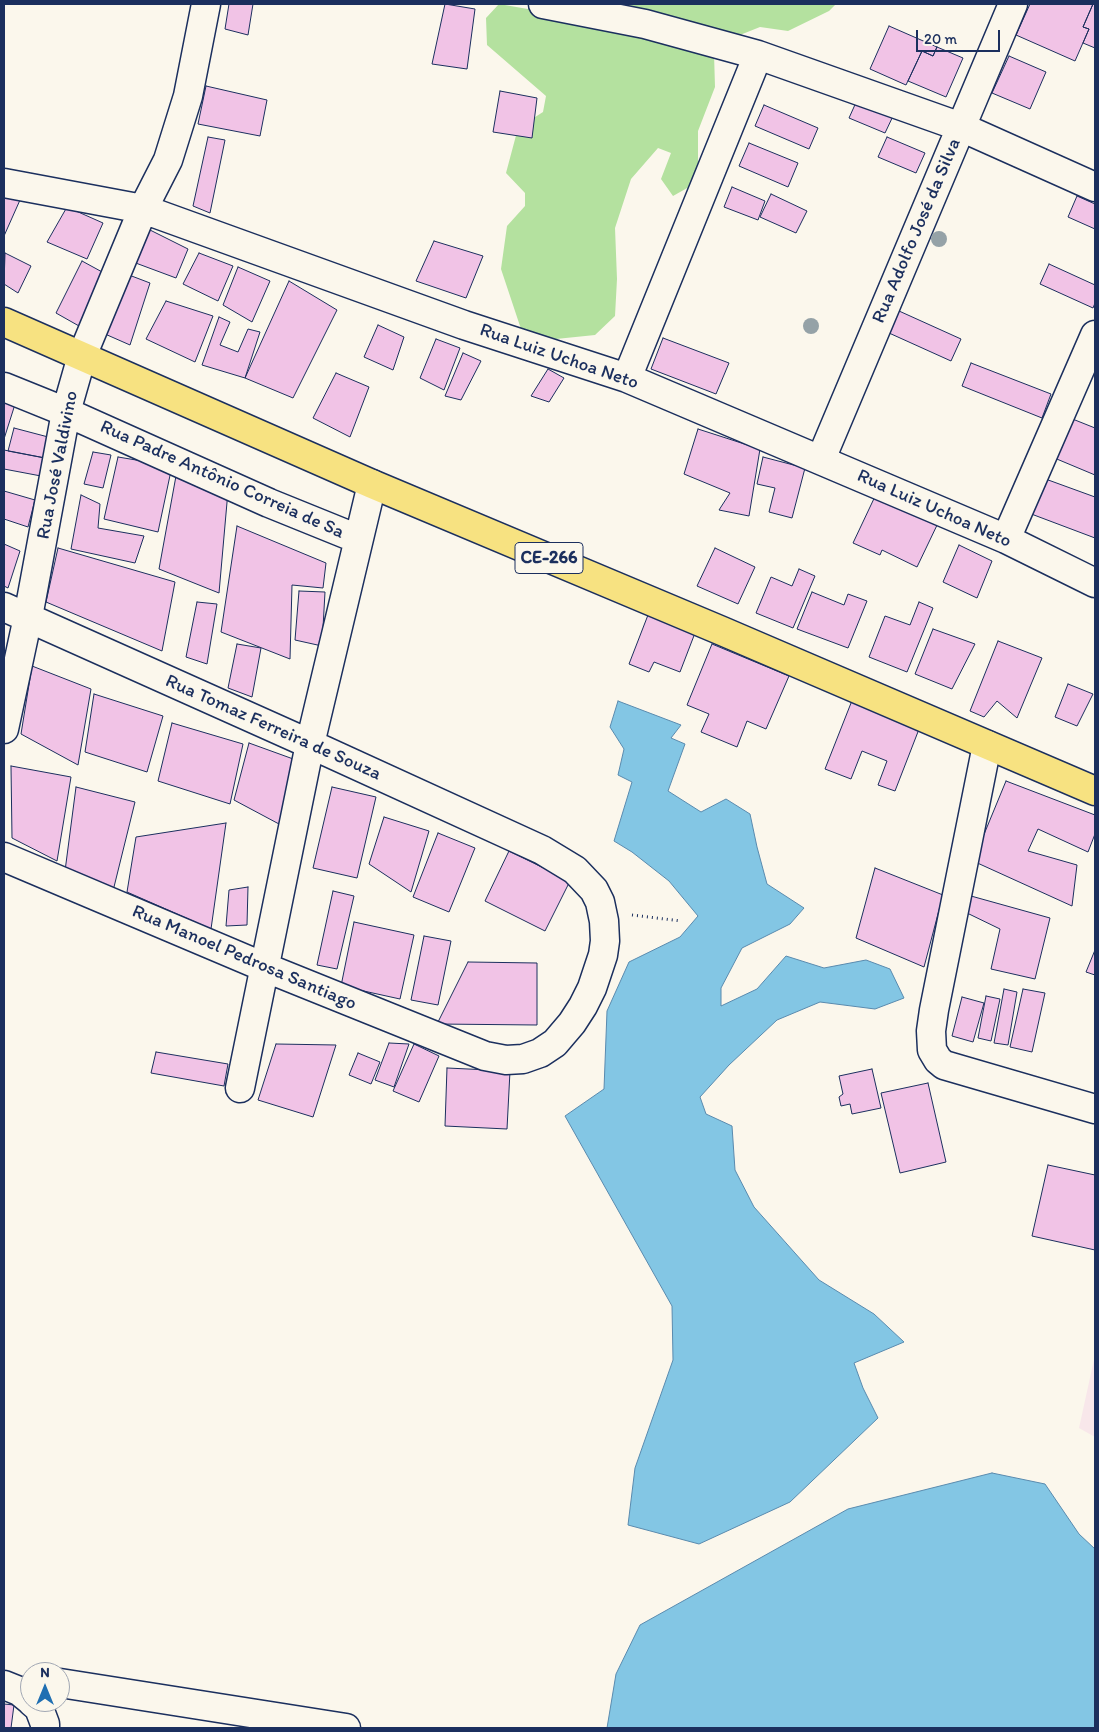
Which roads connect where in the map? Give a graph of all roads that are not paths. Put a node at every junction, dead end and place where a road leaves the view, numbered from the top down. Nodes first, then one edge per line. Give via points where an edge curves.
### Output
1 (206, 4) edge
2 (544, 4) edge
3 (1013, 4) edge
4 (758, 55) junction
5 (961, 127) junction
6 (4, 182) edge
7 (1095, 187) edge
8 (142, 209) junction
9 (4, 322) edge
10 (1095, 335) edge
11 (82, 356) junction
12 (627, 378) junction
13 (4, 387) edge
14 (66, 412) junction
15 (821, 459) junction
16 (372, 484) junction
17 (358, 539) junction
18 (1006, 539) junction
19 (1095, 583) edge
20 (16, 612) edge
21 (4, 729) edge
22 (310, 744) junction
23 (987, 745) junction
24 (1095, 791) edge
25 (4, 857) edge
26 (602, 911) joint
27 (264, 967) junction
28 (240, 1088) dead end
29 (1095, 1109) edge
30 (4, 1675) edge
31 (20, 1677) edge
32 (4, 1685) edge
33 (70, 1686) edge
34 (20, 1692) edge
35 (42, 1712) edge
36 (45, 1728) edge
37 (346, 1728) edge

1 - 8 street, Rua José Valdivino via 180,124 168,160
2 - 4 street via 645,24
3 - 5 street, Rua Adolfo José da Silva
4 - 5 street
4 - 12 street
5 - 7 street
5 - 15 street, Rua Adolfo José da Silva
6 - 8 street, Rua Luiz Uchoa Neto
8 - 11 street, Rua José Valdivino
8 - 12 street, Rua Luiz Uchoa Neto via 464,325
9 - 11 main road, CE-266
10 - 18 street
11 - 14 street, Rua José Valdivino
11 - 16 main road, CE-266
12 - 15 street, Rua Luiz Uchoa Neto
13 - 14 street, Rua Padre Antônio Correia de Sa
14 - 17 street, Rua Padre Antônio Correia de Sa
14 - 20 street, Rua José Valdivino
15 - 18 street, Rua Luiz Uchoa Neto
16 - 17 street
16 - 23 main road, CE-266
17 - 22 street
18 - 19 street, Rua Luiz Uchoa Neto
20 - 21 street, Rua José Valdivino
20 - 22 street, Rua Tomaz Ferreira de Souza
22 - 26 street, Rua Tomaz Ferreira de Souza via 542,850 575,870 586,881 594,890
22 - 27 street
23 - 24 main road, CE-266
23 - 29 street via 934,1010 931,1044 934,1055 944,1065
25 - 27 street, Rua Manoel Pedrosa Santiago
26 - 27 street, Rua Manoel Pedrosa Santiago via 605,941 592,988 572,1023 555,1043 523,1059 485,1056
27 - 28 street
30 - 31 street
32 - 34 street
33 - 37 street
35 - 36 street

